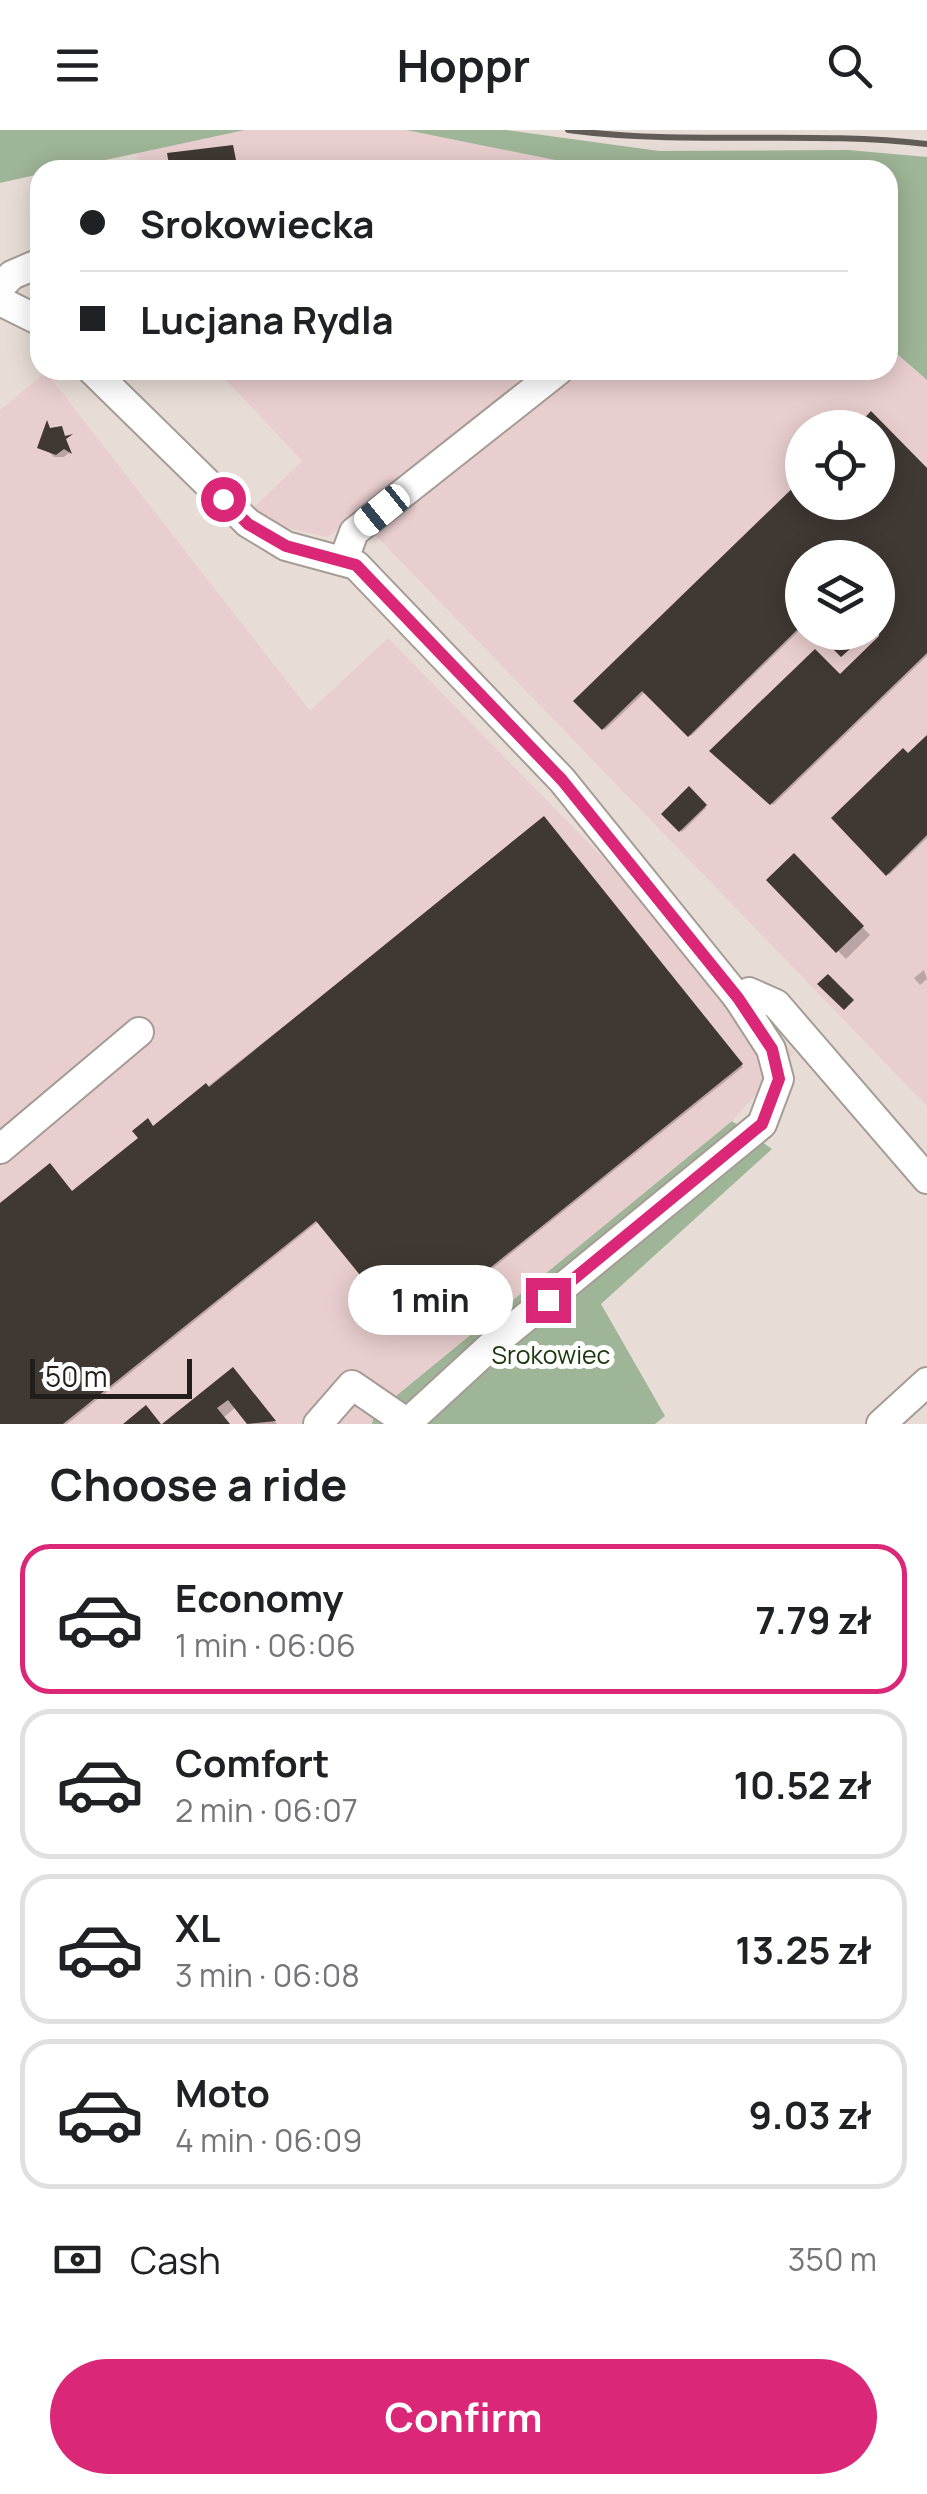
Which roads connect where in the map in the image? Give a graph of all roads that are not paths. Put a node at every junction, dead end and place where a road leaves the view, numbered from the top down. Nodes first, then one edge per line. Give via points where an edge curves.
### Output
1 (30, 267) edge
2 (0, 286) edge
3 (0, 300) edge
4 (30, 316) edge
5 (102, 380) edge
6 (546, 380) edge
7 (344, 558) junction
8 (738, 998) junction
9 (139, 1032) dead end
10 (0, 1149) edge
11 (927, 1179) edge
12 (927, 1382) edge
13 (406, 1423) edge
14 (318, 1424) edge
15 (881, 1424) edge

1 - 2 street
3 - 4 street
5 - 7 street via 248,524 286,546
6 - 7 street via 354,532
7 - 8 street via 562,780
8 - 11 street via 749,992 776,1004
8 - 13 street via 772,1049 779,1079 762,1124
9 - 10 street
12 - 15 street
13 - 14 street via 352,1385

